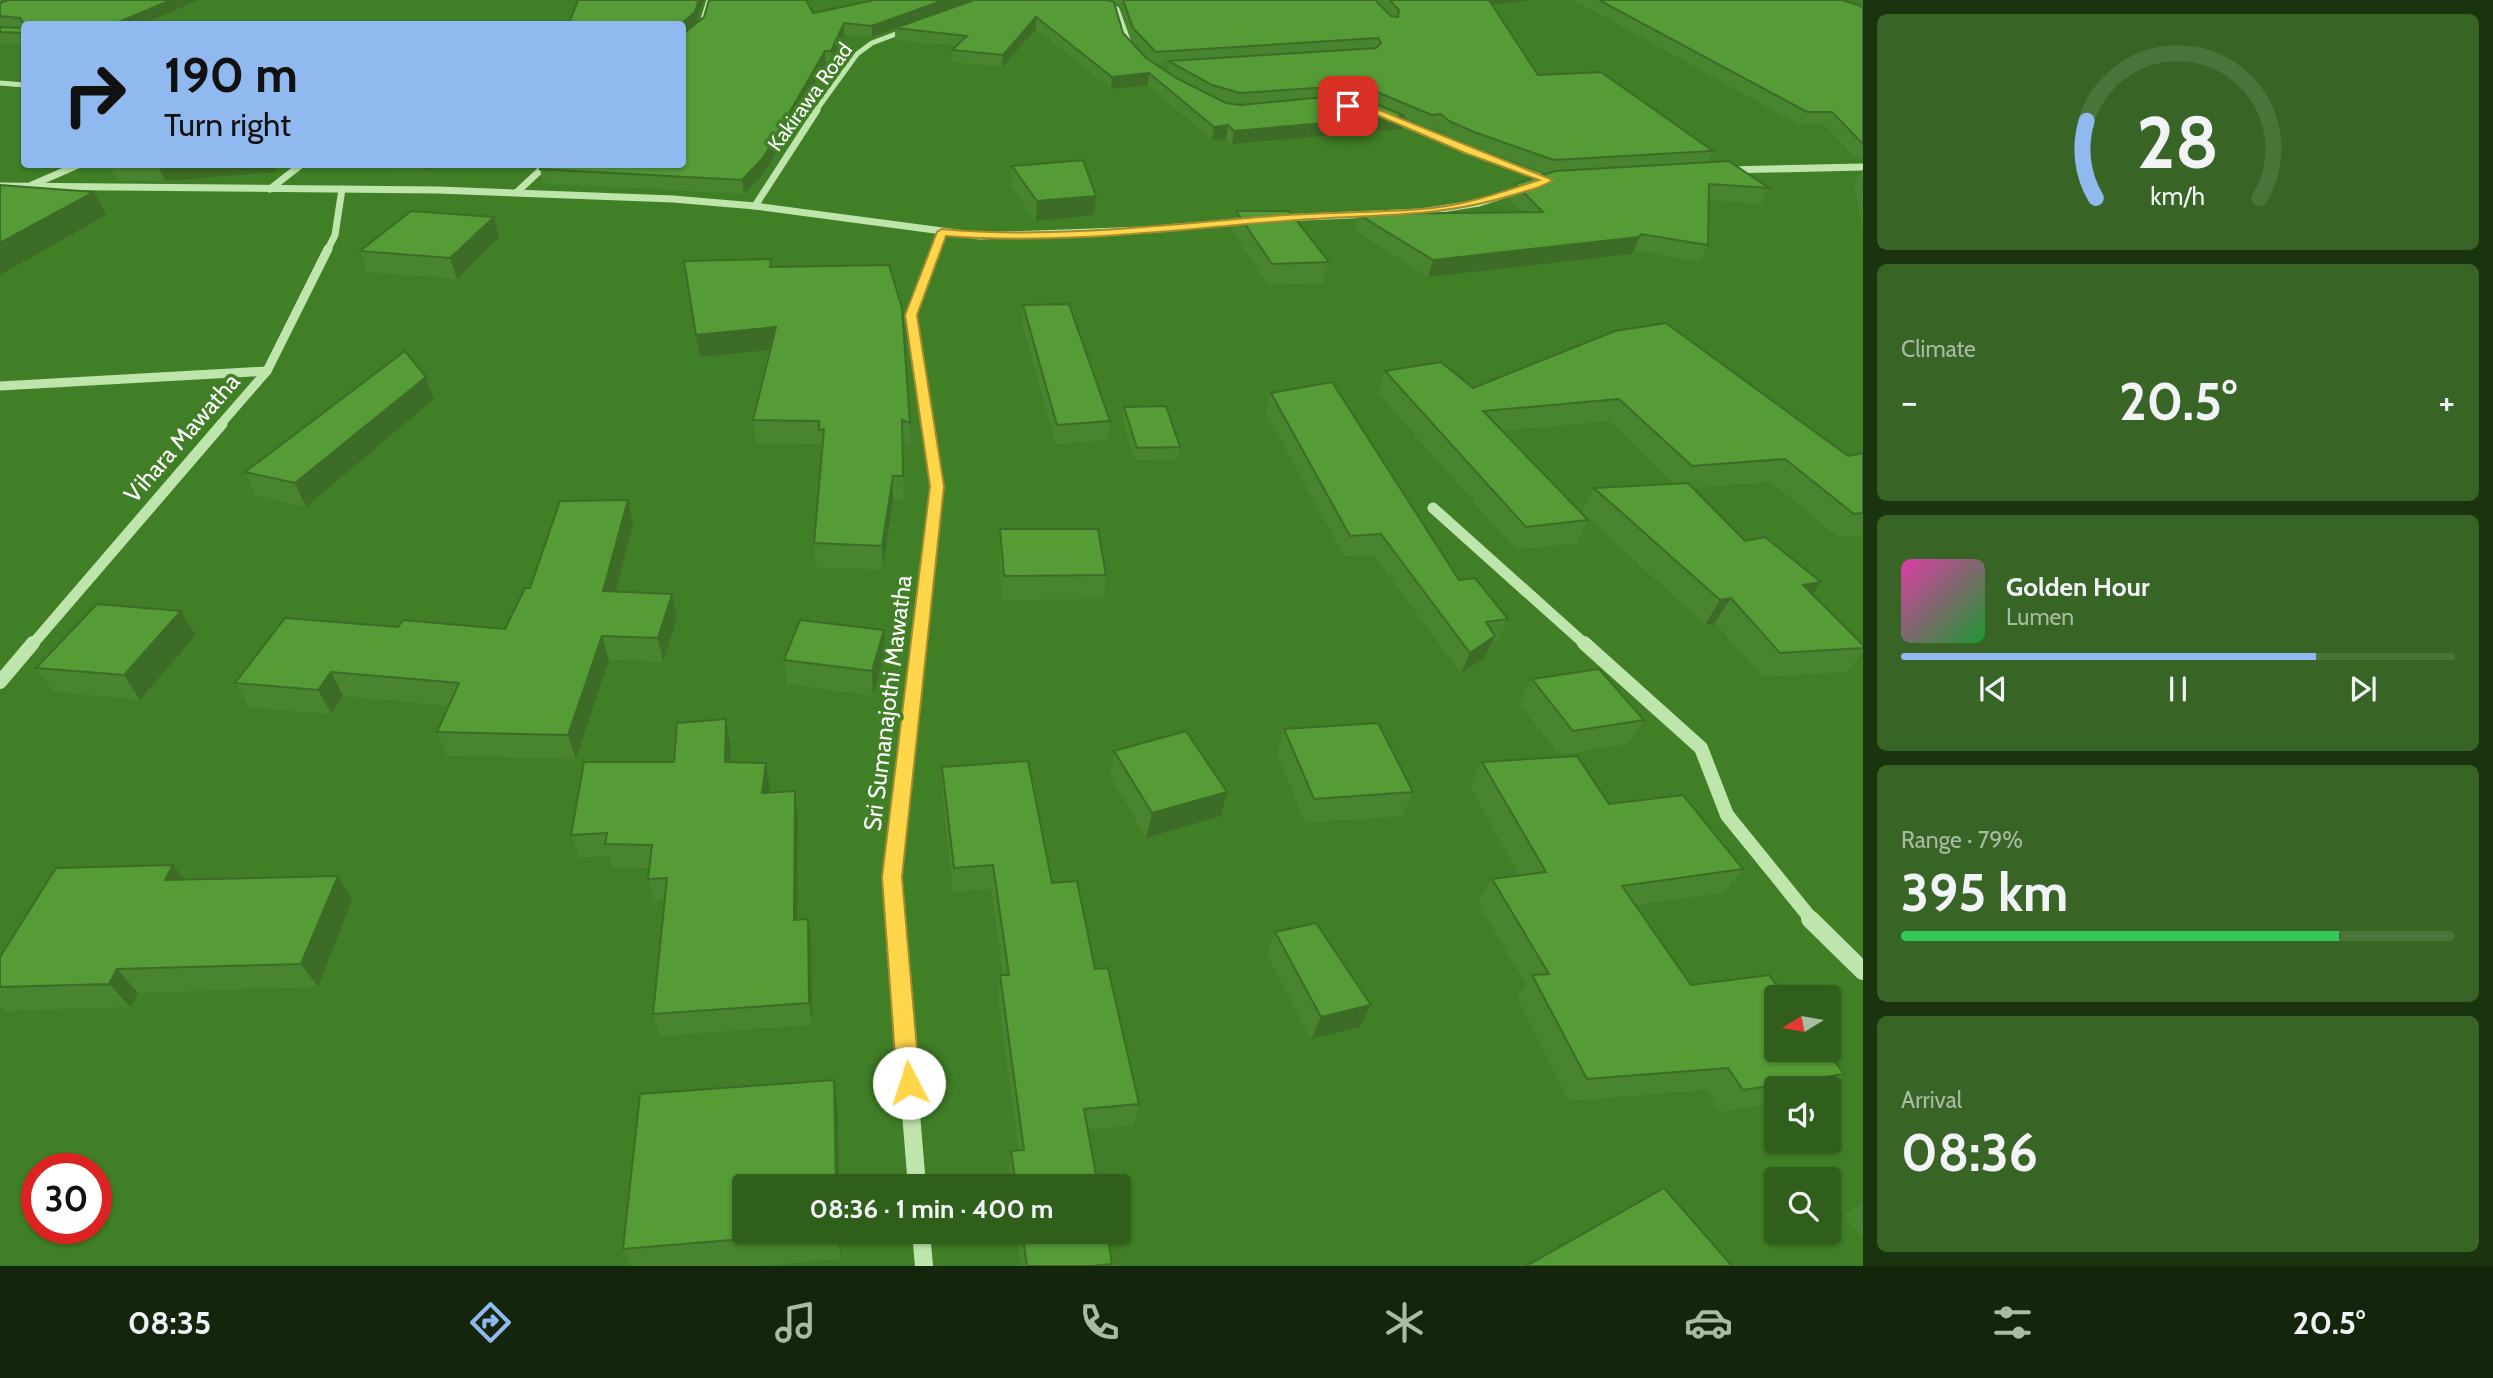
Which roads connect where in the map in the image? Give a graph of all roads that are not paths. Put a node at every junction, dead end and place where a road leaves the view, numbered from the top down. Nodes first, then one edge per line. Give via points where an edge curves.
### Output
1 (709, 0) edge
2 (1090, 0) edge
3 (922, 24) edge
4 (686, 39) edge
5 (1136, 53) edge
6 (0, 83) edge
7 (21, 85) edge
8 (1376, 112) edge
9 (1863, 167) edge
10 (71, 168) edge
11 (297, 168) edge
12 (543, 168) edge
13 (1711, 171) edge
14 (1548, 180) junction
15 (1562, 180) edge
16 (0, 186) edge
17 (28, 187) junction
18 (270, 189) junction
19 (342, 189) junction
20 (517, 192) junction
21 (9, 196) edge
22 (755, 206) junction
23 (1276, 219) edge
24 (1263, 220) edge
25 (942, 232) junction
26 (267, 371) junction
27 (0, 386) edge
28 (1433, 509) dead end
29 (0, 682) edge
30 (1863, 971) edge
31 (916, 1174) edge
32 (922, 1244) edge
33 (924, 1266) edge

1 - 4 street via 701,26
2 - 5 street via 1117,9 1128,45
3 - 22 street, Kakirawa Road via 872,43 857,54
6 - 7 street
8 - 14 street
9 - 13 street
10 - 17 street
11 - 18 street
12 - 20 street
14 - 15 street
14 - 23 street via 1479,203 1422,212
16 - 17 street
17 - 18 street
17 - 21 street
18 - 19 street
19 - 20 street
19 - 26 street, Vihara Mawatha via 335,235
20 - 22 street
22 - 25 street
24 - 25 street via 1039,234
25 - 31 street, Sri Sumanajothi Mawatha via 911,315 937,486 892,877
26 - 27 street
26 - 29 street, Vihara Mawatha
28 - 30 street via 1701,747 1727,815 1802,911
32 - 33 street

